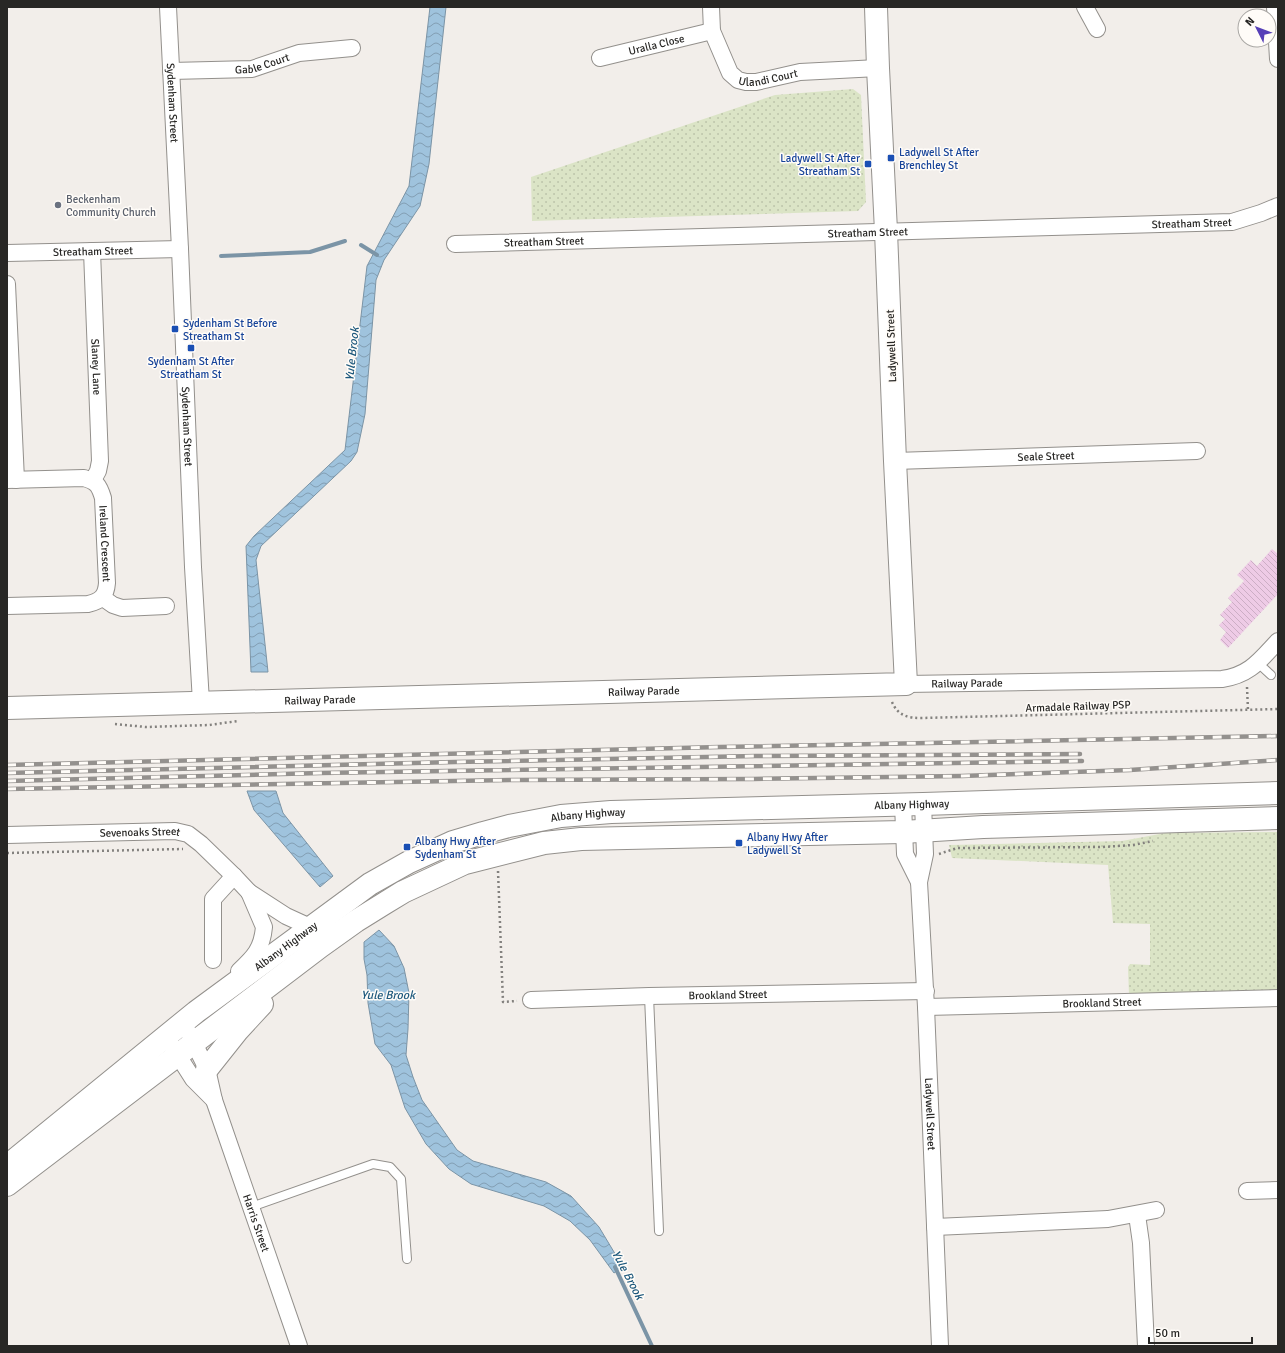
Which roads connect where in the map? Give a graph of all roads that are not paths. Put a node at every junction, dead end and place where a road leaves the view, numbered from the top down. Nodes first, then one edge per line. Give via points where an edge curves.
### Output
1 (168, 7) edge
2 (711, 7) edge
3 (876, 7) edge
4 (1085, 7) edge
5 (1274, 7) edge
6 (1097, 29) dead end
7 (712, 31) junction
8 (352, 48) dead end
9 (600, 58) dead end
10 (1278, 59) edge
11 (878, 68) junction
12 (171, 71) junction
13 (1278, 206) edge
14 (886, 231) junction
15 (455, 244) dead end
16 (180, 249) junction
17 (92, 251) junction
18 (7, 253) edge
19 (7, 284) edge
20 (1197, 451) dead end
21 (895, 461) junction
22 (12, 480) edge
23 (93, 480) junction
24 (103, 598) junction
25 (7, 606) edge
26 (166, 606) dead end
27 (1278, 641) edge
28 (1258, 663) junction
29 (1270, 675) dead end
30 (898, 690) junction
31 (201, 702) junction
32 (7, 708) edge
33 (1278, 793) edge
34 (913, 804) junction
35 (1278, 818) edge
36 (914, 831) junction
37 (7, 834) edge
38 (234, 876) junction
39 (919, 882) junction
40 (249, 892) junction
41 (310, 927) junction
42 (321, 946) junction
43 (213, 960) dead end
44 (648, 996) junction
45 (1278, 998) edge
46 (926, 999) junction
47 (531, 1000) road end
48 (190, 1018) junction
49 (167, 1036) junction
50 (186, 1049) junction
51 (207, 1069) junction
52 (214, 1100) junction
53 (7, 1166) edge
54 (7, 1185) edge
55 (1278, 1190) edge
56 (1247, 1191) dead end
57 (251, 1207) junction
58 (1156, 1210) dead end
59 (1137, 1215) junction
60 (935, 1227) junction
61 (659, 1231) dead end
62 (407, 1259) dead end
63 (299, 1346) edge
64 (940, 1346) edge
65 (1146, 1346) edge

1 - 12 street, Sydenham Street
2 - 7 street, Ulandi Court
3 - 11 main road, Ladywell Street
4 - 6 street
5 - 10 street
7 - 9 street, Uralla Close
7 - 11 street, Ulandi Court via 730,73 738,80 746,82 800,72
8 - 12 street, Gable Court via 299,53 252,69
11 - 14 main road, Ladywell Street
12 - 16 street, Sydenham Street
13 - 14 street, Streatham Street via 1232,222
14 - 15 street, Streatham Street
14 - 21 main road, Ladywell Street
16 - 17 street, Streatham Street
16 - 31 street, Sydenham Street
17 - 18 street, Streatham Street
17 - 23 street, Slaney Lane via 100,461
19 - 22 street
20 - 21 street, Seale Street
21 - 30 main road, Ladywell Street
22 - 23 street
23 - 24 street, Ireland Crescent via 100,487 103,498 107,590
24 - 25 street, Ireland Crescent via 88,604
24 - 26 street via 122,608
27 - 28 street, Railway Parade
28 - 29 lane
28 - 30 street, Railway Parade via 1241,674 1215,680
30 - 31 main road, Railway Parade
31 - 32 main road, Railway Parade
33 - 34 main road, Albany Highway
34 - 36 street, Ladywell Street
34 - 41 main road, Albany Highway via 611,812 561,816 509,826 453,842 409,862 370,884
35 - 36 main road, Albany Highway
36 - 39 street, Ladywell Street via 925,854
36 - 39 street, Ladywell Street via 904,854
36 - 42 main road, Albany Highway via 581,839 544,843 465,864 403,892
37 - 38 street, Sevenoaks Street via 175,831 188,834
38 - 40 street, Sevenoaks Street
38 - 43 street via 213,899
39 - 46 street, Ladywell Street
40 - 41 street, Sevenoaks Street via 286,916
40 - 48 street, Sevenoaks Street via 264,927 260,948
41 - 48 main road, Albany Highway
42 - 50 main road, Albany Highway
42 - 51 main road via 306,968 272,993 247,1019
44 - 46 street, Brookland Street
44 - 47 street, Brookland Street
44 - 61 lane
45 - 46 street, Brookland Street
46 - 60 street, Ladywell Street
48 - 49 main road, Albany Highway
48 - 50 street, Harris Street
49 - 50 street, Harris Street
49 - 53 main road, Albany Highway
50 - 51 street, Harris Street
50 - 52 street, Harris Street via 193,1078
50 - 54 main road, Albany Highway
51 - 52 street, Harris Street
52 - 57 street, Harris Street
55 - 56 street
57 - 62 lane via 373,1164 390,1167 401,1179
57 - 63 street, Harris Street
58 - 59 street
59 - 60 street via 1108,1219
59 - 65 street via 1141,1243
60 - 64 street, Ladywell Street

